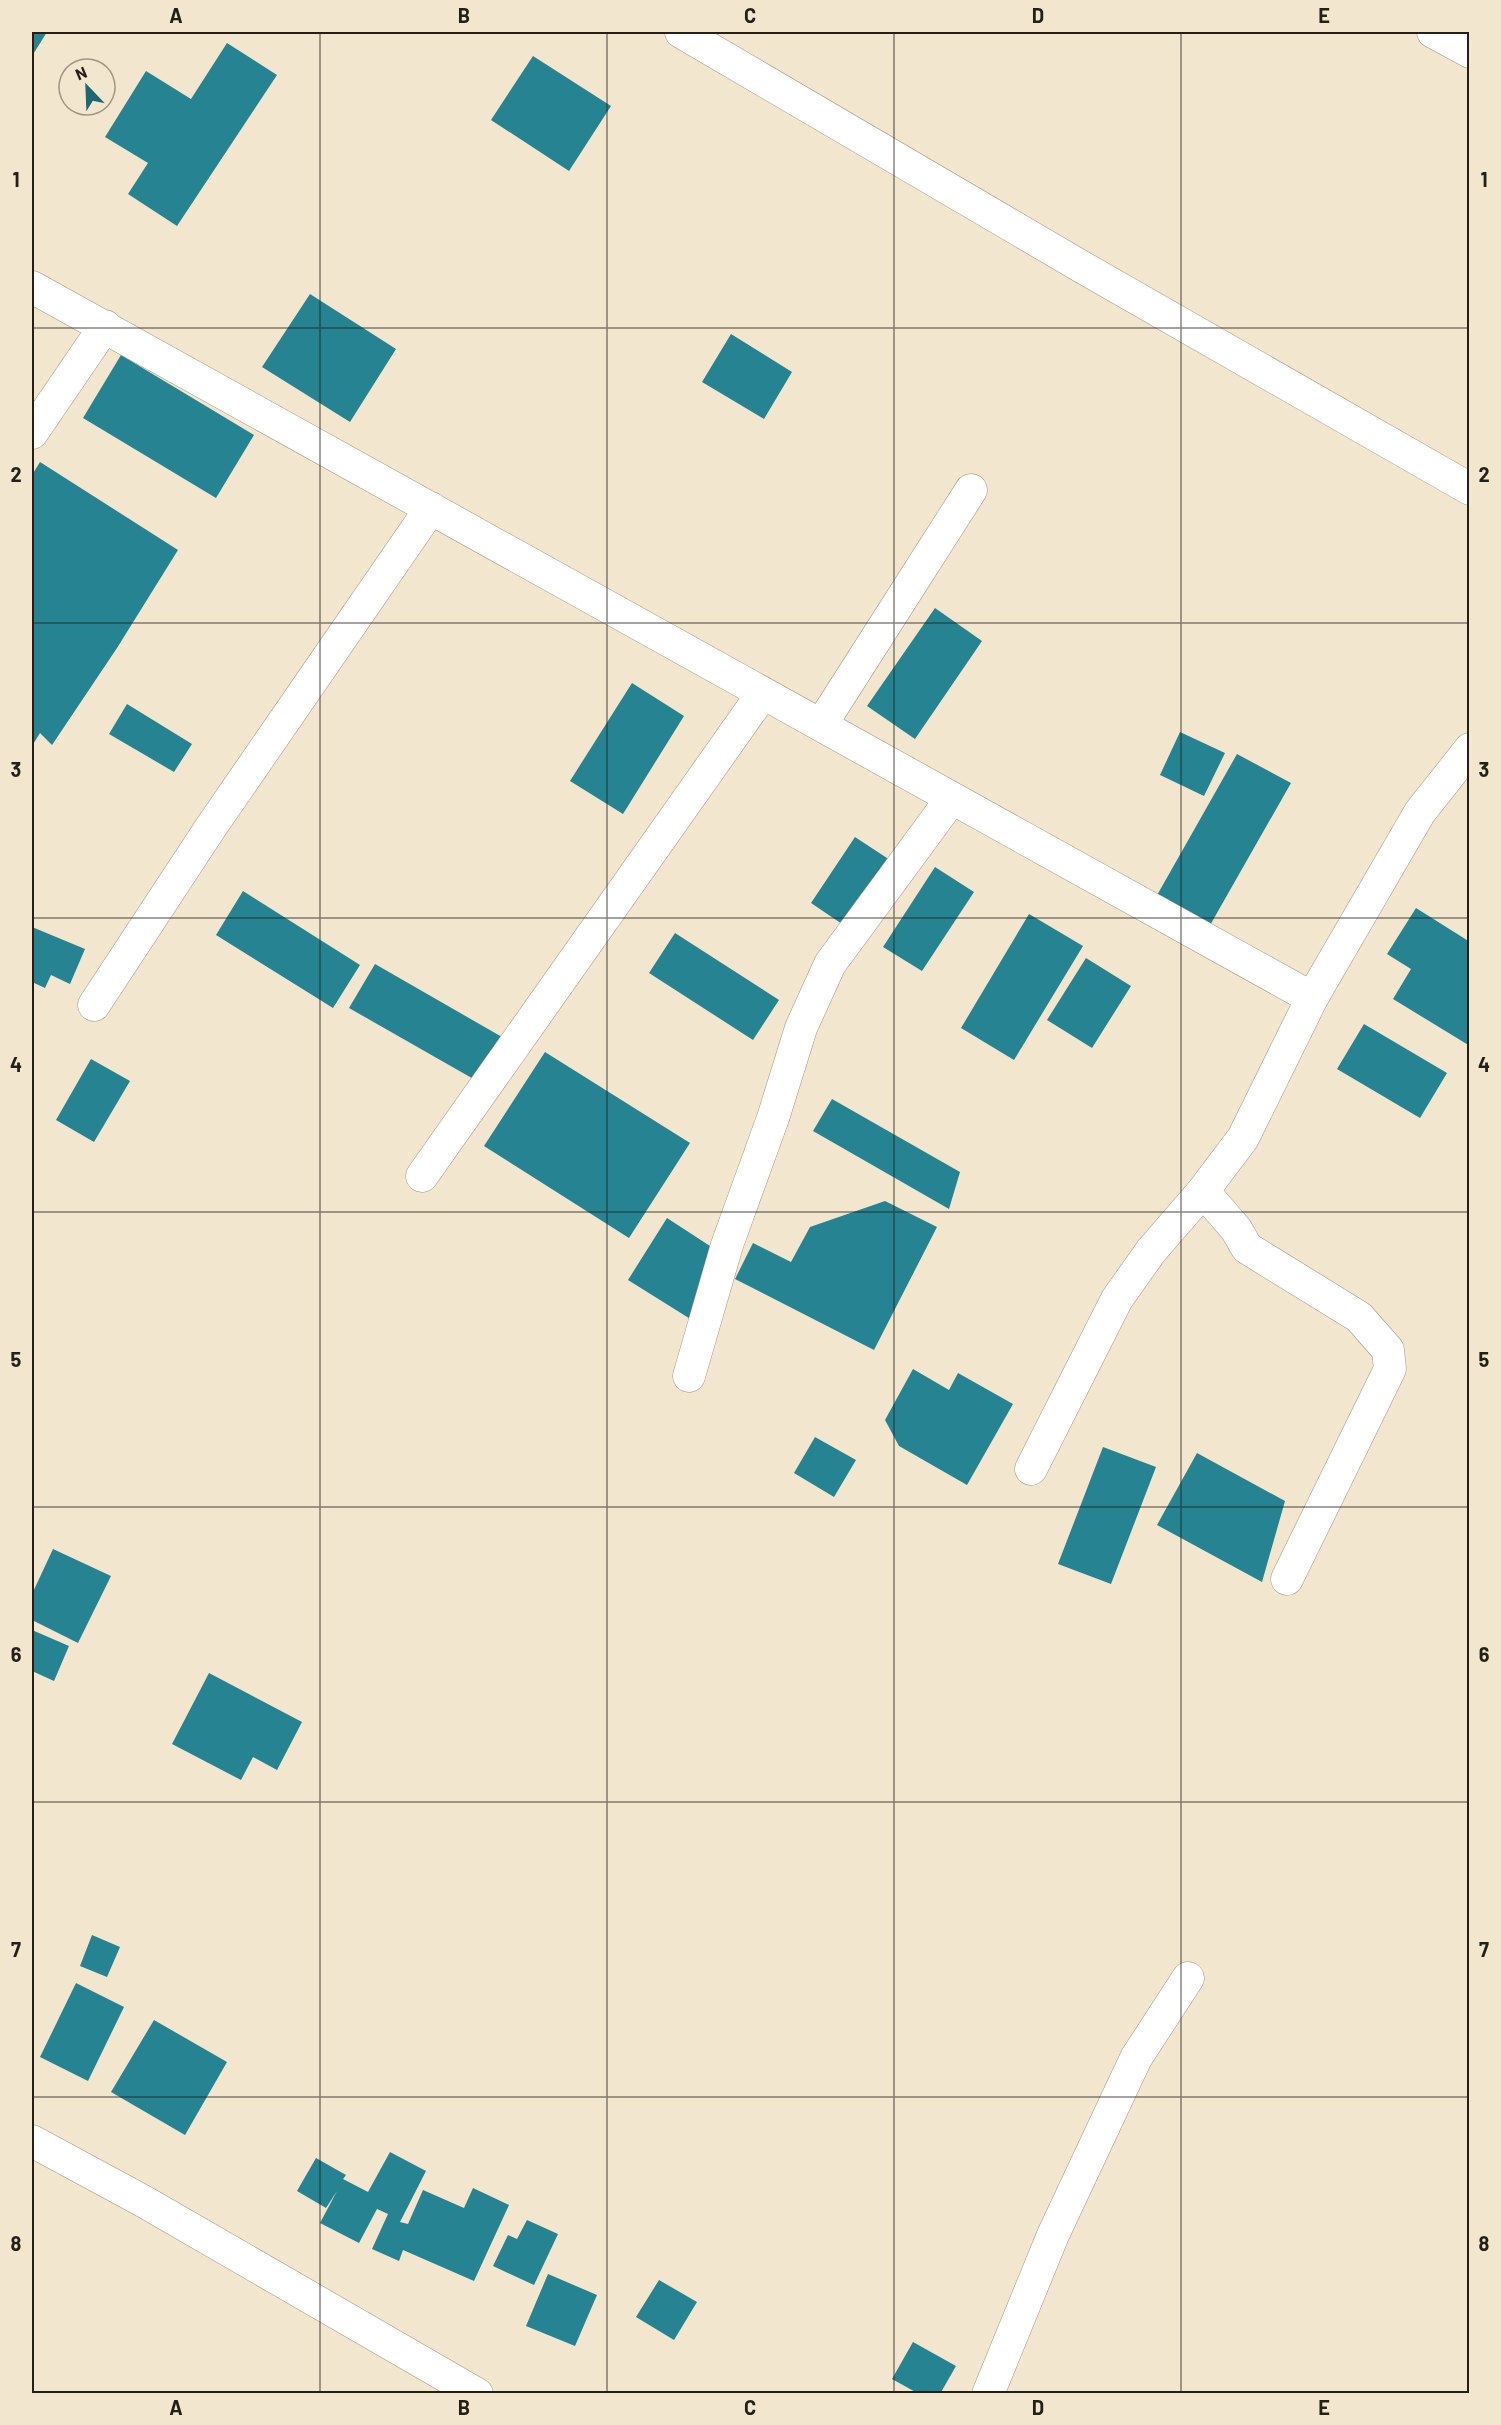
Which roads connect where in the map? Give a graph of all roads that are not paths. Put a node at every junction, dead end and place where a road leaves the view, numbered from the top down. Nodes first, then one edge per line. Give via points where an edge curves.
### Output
1 (681, 32) edge
2 (1433, 32) edge
3 (1470, 52) edge
4 (32, 287) edge
5 (105, 326) junction
6 (32, 434) edge
7 (1470, 489) edge
8 (971, 490) dead end
9 (431, 508) junction
10 (763, 693) junction
11 (821, 725) junction
12 (1470, 749) edge
13 (952, 798) junction
14 (1312, 998) junction
15 (94, 1005) dead end
16 (422, 1176) dead end
17 (1203, 1191) junction
18 (689, 1376) dead end
19 (1031, 1469) dead end
20 (1287, 1579) dead end
21 (1188, 1978) dead end
22 (32, 2141) edge
23 (477, 2394) edge
24 (988, 2394) edge

1 - 7 street
2 - 3 street
4 - 5 street
5 - 6 street
5 - 9 street
8 - 11 street
9 - 10 street
9 - 15 street
10 - 11 street
10 - 16 street
11 - 13 street
12 - 14 street via 1420,812
13 - 14 street
13 - 18 street via 830,964 801,1028 774,1118 727,1245
14 - 17 street via 1243,1138
17 - 19 street via 1151,1251 1117,1299
17 - 20 street via 1247,1248 1359,1317 1388,1350 1390,1369
21 - 24 street via 1136,2058 1053,2235
22 - 23 street

